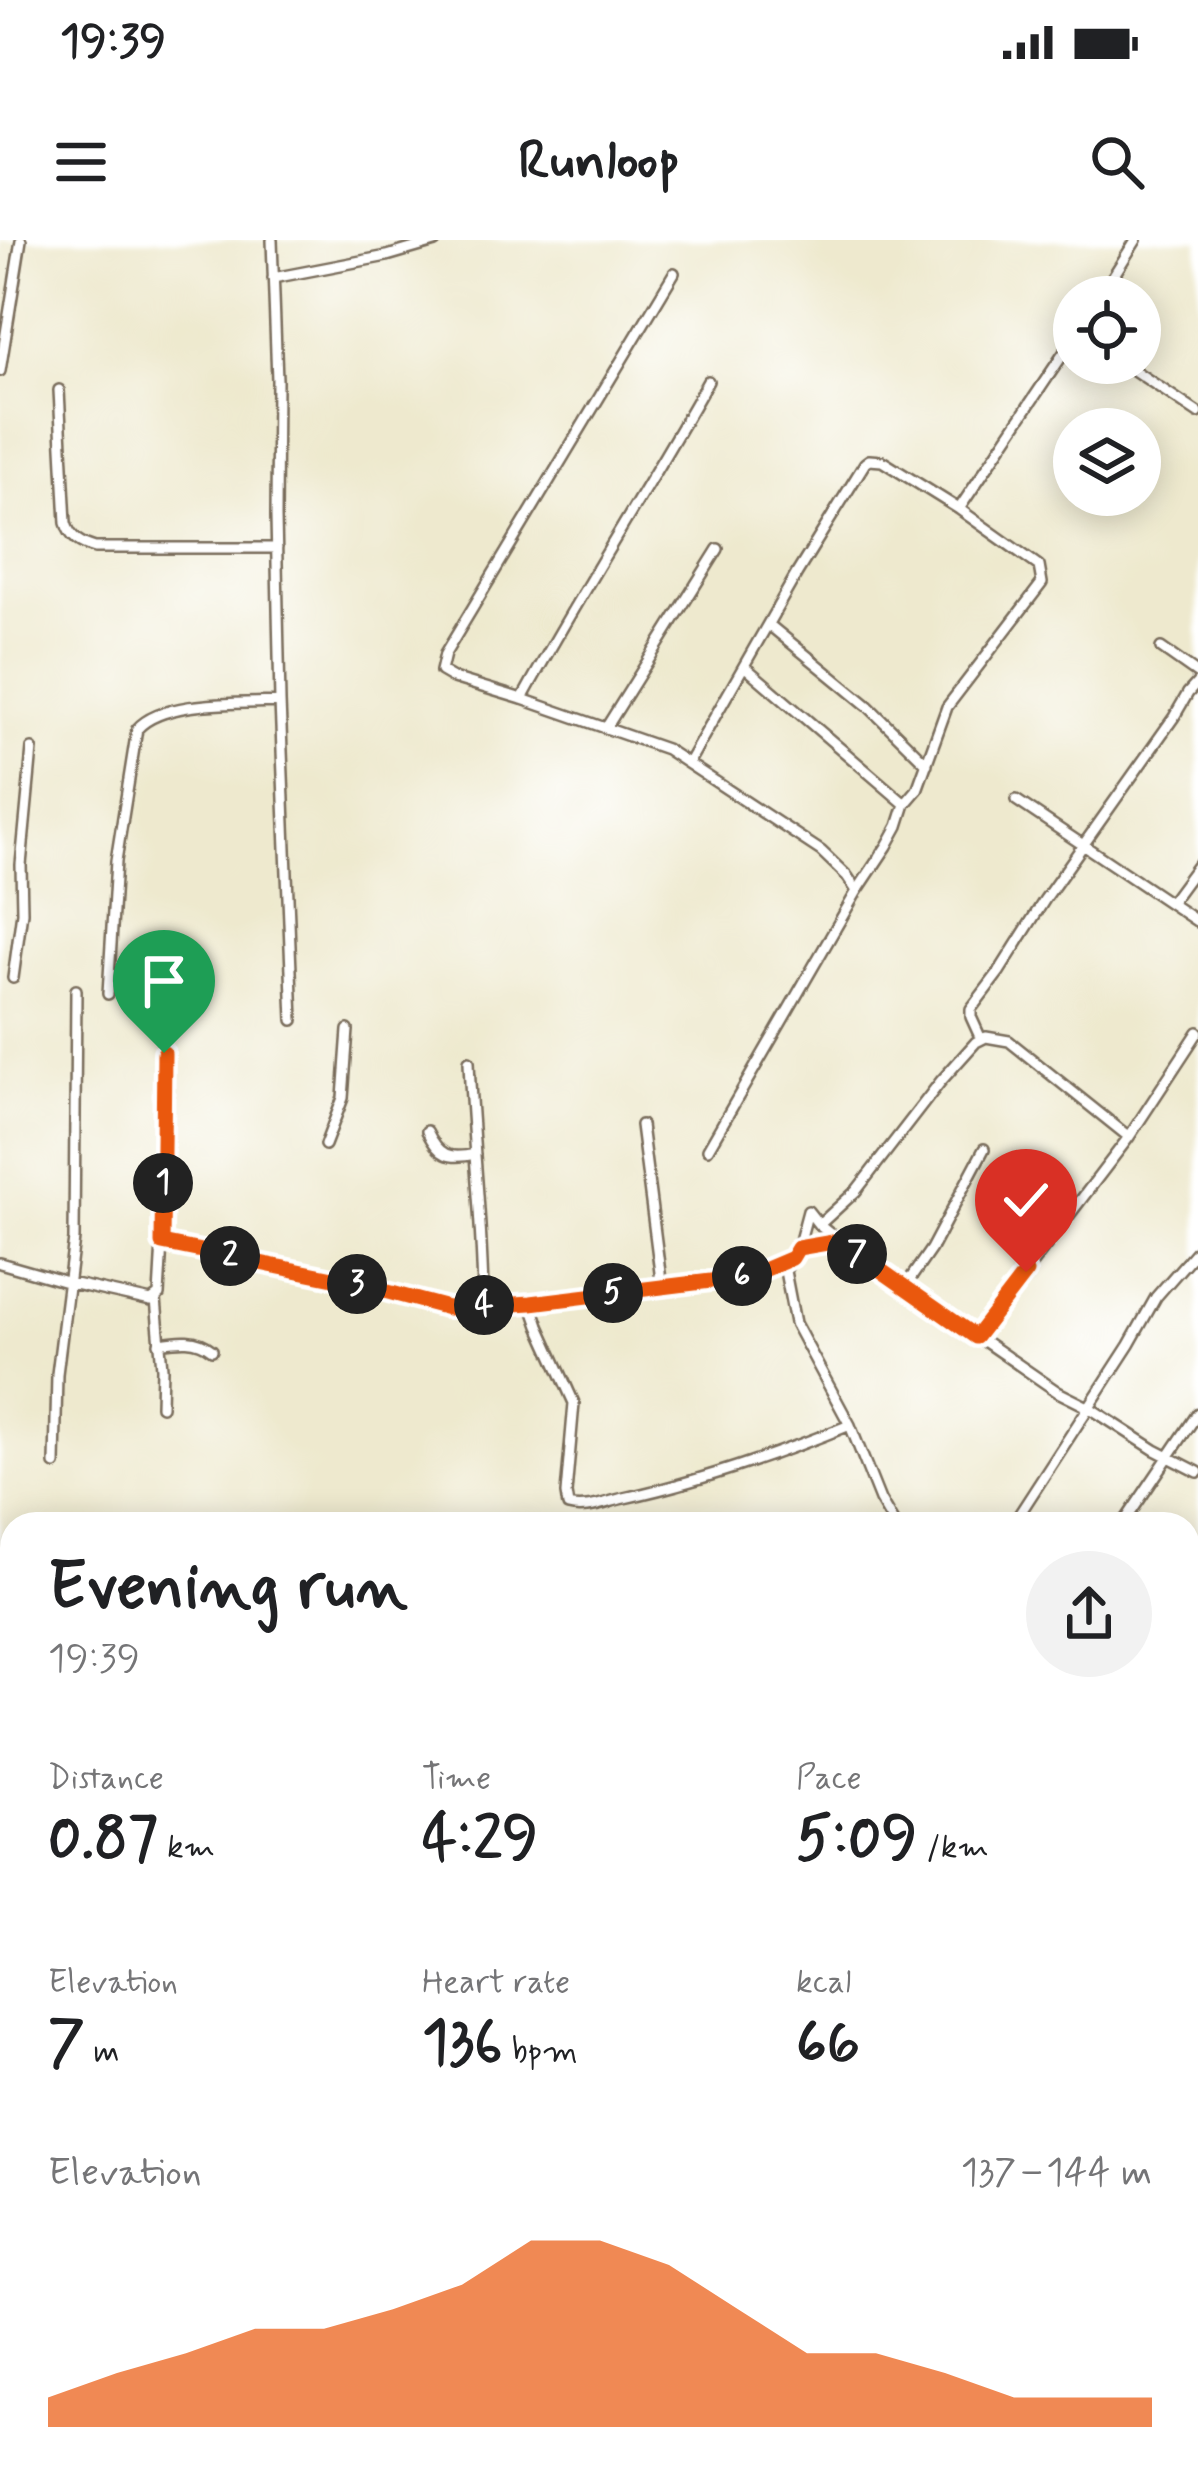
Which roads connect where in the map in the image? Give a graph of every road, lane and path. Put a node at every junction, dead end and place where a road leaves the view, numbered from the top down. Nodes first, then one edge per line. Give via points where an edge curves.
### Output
1 (21, 240) edge
2 (272, 240) edge
3 (1136, 240) edge
4 (435, 242) edge
5 (674, 273) dead end
6 (1113, 276) edge
7 (272, 278) junction
8 (1053, 369) edge
9 (0, 371) edge
10 (709, 380) dead end
11 (1154, 384) edge
12 (59, 390) dead end
13 (1198, 413) edge
14 (959, 509) junction
15 (277, 548) junction
16 (718, 549) dead end
17 (768, 624) junction
18 (1161, 648) dead end
19 (744, 666) junction
20 (1198, 678) edge
21 (522, 699) junction
22 (280, 701) junction
23 (606, 728) junction
24 (32, 749) dead end
25 (689, 761) junction
26 (927, 764) junction
27 (1016, 800) dead end
28 (905, 804) junction
29 (1083, 846) junction
30 (1198, 865) edge
31 (857, 891) junction
32 (1170, 903) junction
33 (1198, 922) edge
34 (13, 978) dead end
35 (76, 990) dead end
36 (108, 994) dead end
37 (162, 1003) dead end
38 (293, 1020) dead end
39 (348, 1030) dead end
40 (1198, 1032) edge
41 (981, 1040) junction
42 (469, 1060) dead end
43 (641, 1125) dead end
44 (427, 1132) dead end
45 (1129, 1137) junction
46 (325, 1145) dead end
47 (708, 1149) dead end
48 (984, 1149) dead end
49 (475, 1154) junction
50 (819, 1225) junction
51 (839, 1241) junction
52 (162, 1243) junction
53 (1198, 1249) edge
54 (795, 1253) junction
55 (0, 1263) edge
56 (759, 1272) junction
57 (789, 1280) junction
58 (70, 1283) junction
59 (662, 1288) junction
60 (904, 1288) junction
61 (156, 1299) junction
62 (531, 1303) junction
63 (483, 1305) junction
64 (976, 1337) junction
65 (160, 1342) junction
66 (212, 1350) dead end
67 (161, 1406) dead end
68 (1090, 1408) junction
69 (1198, 1413) edge
70 (850, 1426) junction
71 (1170, 1455) junction
72 (55, 1464) dead end
73 (1198, 1472) edge
74 (887, 1512) edge
75 (1021, 1512) edge
76 (1131, 1512) edge

1 - 9 street
2 - 7 street
3 - 6 street
4 - 7 street
5 - 21 street via 445,654 445,676
7 - 15 street
8 - 14 street
10 - 21 street
11 - 13 street
12 - 15 street via 66,523 83,545
14 - 17 street via 869,460
14 - 26 street via 1039,566 1042,583 947,707
15 - 22 street
16 - 23 street
17 - 19 street
17 - 26 street
18 - 20 street
19 - 25 street
19 - 28 street
20 - 29 street
21 - 23 street
22 - 36 street via 171,711 137,729 116,861
22 - 38 street
23 - 25 street
24 - 34 street
25 - 31 street via 821,850
26 - 28 street
27 - 29 street
28 - 31 street
29 - 32 street
29 - 41 street via 971,1009
30 - 32 street
31 - 47 street
32 - 33 street
35 - 58 street
37 - 52 street
39 - 46 street via 343,1098
40 - 45 street
41 - 45 street via 1009,1041
41 - 50 street
42 - 49 street
43 - 59 street
44 - 49 street via 447,1155
45 - 64 street
48 - 60 street
49 - 63 street
50 - 51 street
50 - 54 street via 808,1211
51 - 54 street
51 - 60 street
52 - 61 street
52 - 63 street via 448,1308
53 - 68 street via 1156,1297
54 - 56 street
54 - 57 street
55 - 58 street
56 - 57 street
56 - 59 street
57 - 70 street via 795,1323
58 - 61 street
58 - 72 street
59 - 62 street
60 - 64 street
61 - 65 street
62 - 63 street
62 - 70 street via 574,1403 568,1506 670,1488
64 - 68 street
65 - 66 street via 203,1342
65 - 67 street
68 - 71 street
68 - 75 street
69 - 71 street
70 - 74 street
71 - 73 street
71 - 76 street

